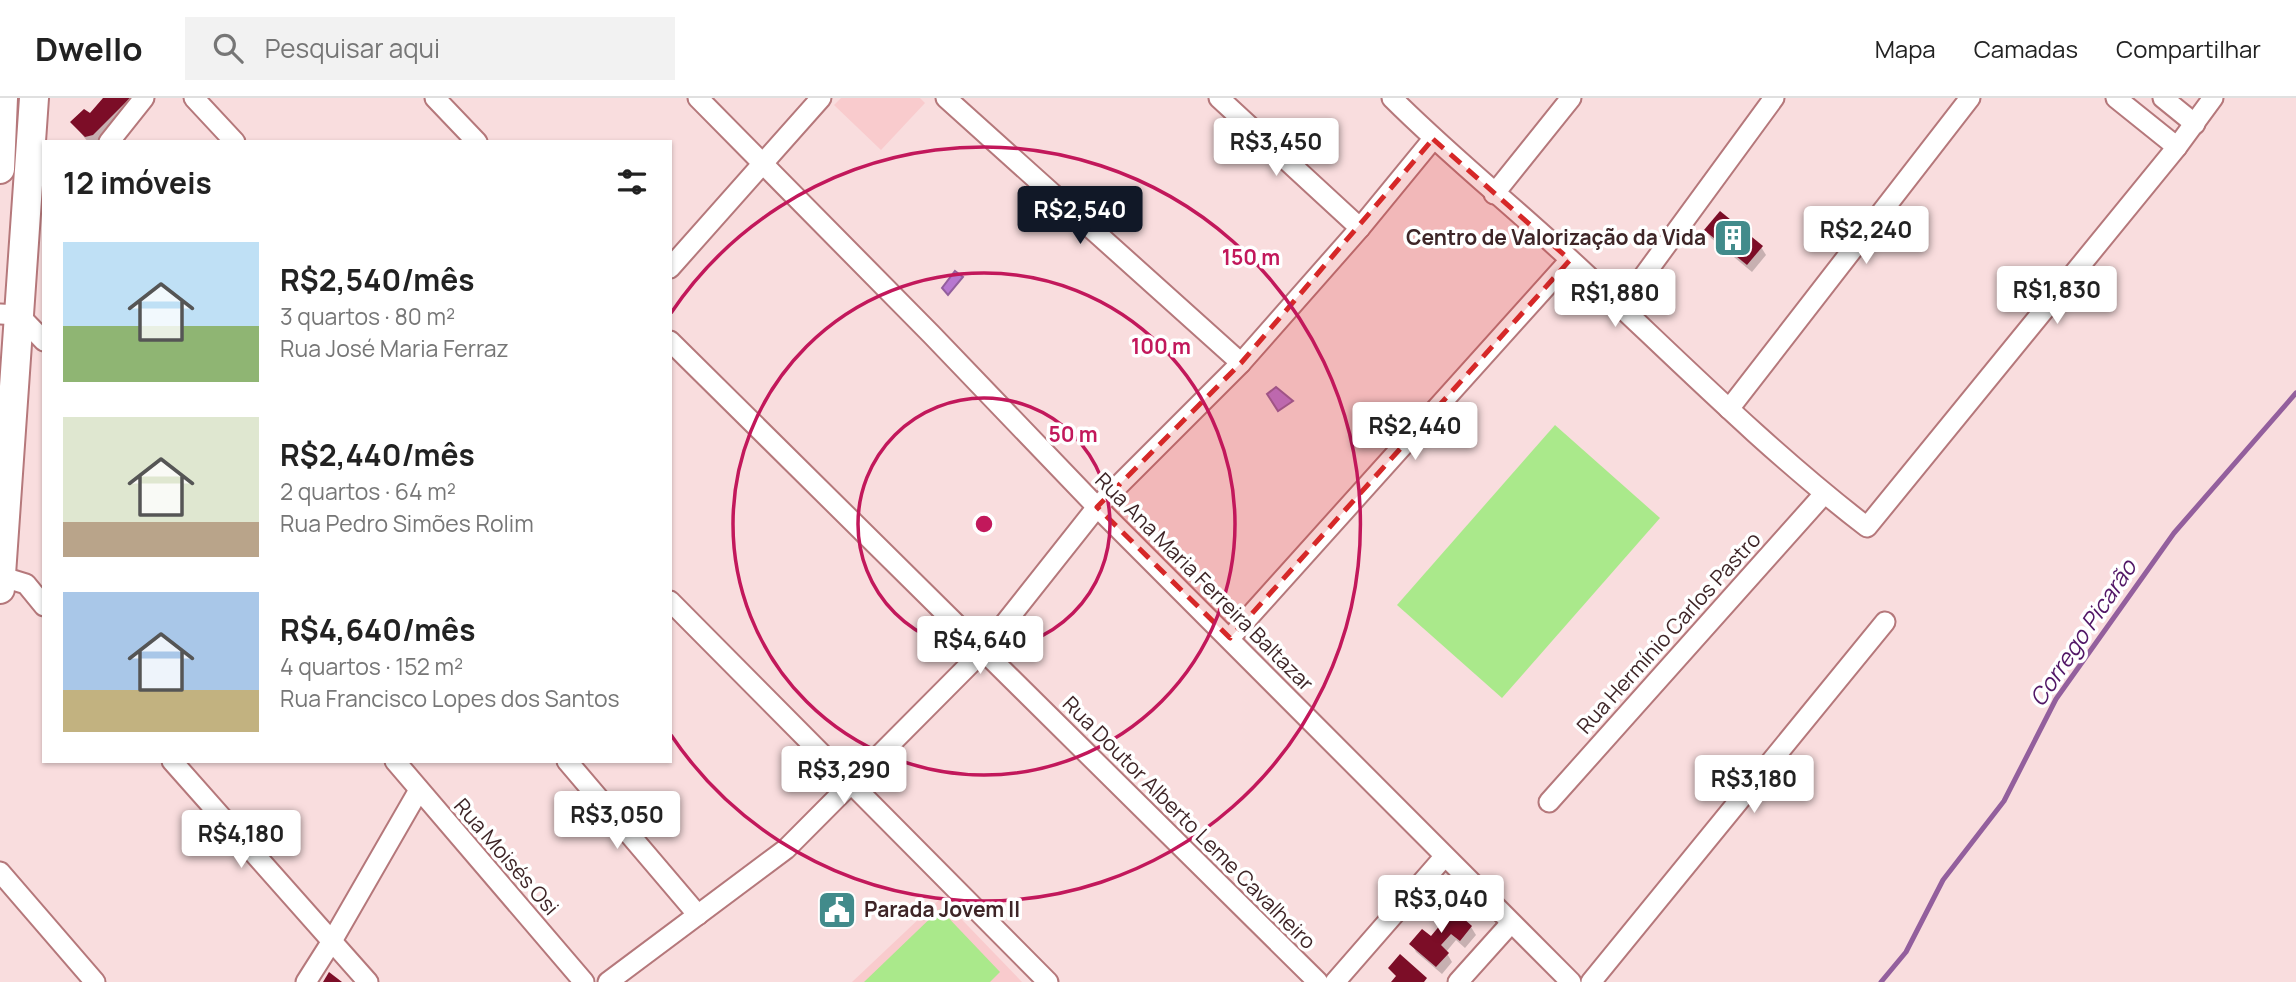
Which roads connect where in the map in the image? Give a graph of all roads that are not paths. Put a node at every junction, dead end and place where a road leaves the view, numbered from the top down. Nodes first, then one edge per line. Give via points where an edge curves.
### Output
1 (34, 98) edge
2 (144, 98) edge
3 (194, 98) edge
4 (435, 98) edge
5 (698, 98) edge
6 (821, 98) edge
7 (946, 98) edge
8 (1219, 98) edge
9 (1392, 98) edge
10 (1570, 98) edge
11 (1774, 98) edge
12 (1970, 98) edge
13 (2116, 98) edge
14 (2164, 98) edge
15 (2213, 98) edge
16 (2, 111) edge
17 (2195, 124) junction
18 (1433, 139) junction
19 (111, 140) edge
20 (233, 140) edge
21 (475, 140) edge
22 (37, 142) edge
23 (2177, 147) junction
24 (762, 164) junction
25 (0, 169) edge
26 (1494, 194) junction
27 (1360, 228) junction
28 (1570, 260) junction
29 (672, 266) edge
30 (1621, 307) junction
31 (9, 315) edge
32 (42, 340) edge
33 (672, 343) edge
34 (1241, 363) junction
35 (1730, 409) junction
36 (1824, 494) junction
37 (1097, 507) junction
38 (0, 581) edge
39 (672, 603) edge
40 (42, 604) edge
41 (1885, 622) dead end
42 (1230, 638) junction
43 (984, 651) junction
44 (397, 763) edge
45 (569, 763) edge
46 (178, 765) edge
47 (851, 784) junction
48 (419, 790) junction
49 (1549, 802) dead end
50 (1444, 857) junction
51 (0, 872) edge
52 (698, 915) junction
53 (1511, 923) junction
54 (332, 942) junction
55 (95, 982) edge
56 (306, 982) edge
57 (368, 982) edge
58 (584, 982) edge
59 (608, 982) edge
60 (1048, 982) edge
61 (1318, 982) edge
62 (1335, 982) edge
63 (1458, 982) edge
64 (1571, 982) edge
65 (1591, 982) edge

1 - 22 main road
2 - 19 street
3 - 20 street
4 - 21 street
5 - 24 street, Rua Ana Maria Ferreira Baltazar
6 - 24 street
7 - 34 street
8 - 27 street
9 - 18 street
10 - 26 street
11 - 30 street
12 - 35 street
13 - 23 street
14 - 17 street
15 - 17 street
16 - 22 street
16 - 25 main road
17 - 23 street
18 - 26 street
18 - 27 street
22 - 31 main road
23 - 36 street via 1867,527
24 - 29 street
24 - 37 street, Rua Ana Maria Ferreira Baltazar
26 - 28 street
27 - 34 street
28 - 30 street
28 - 42 street
30 - 35 street
31 - 32 street
31 - 38 main road
33 - 43 street, Rua Doutor Alberto Leme Cavalheiro
34 - 37 street
35 - 36 street
36 - 49 street, Rua Hermínio Carlos Pastro
37 - 42 street, Rua Ana Maria Ferreira Baltazar
37 - 43 street
38 - 40 street via 26,584
39 - 47 street
41 - 65 street
42 - 50 street, Rua Ana Maria Ferreira Baltazar
43 - 47 street
43 - 61 street, Rua Doutor Alberto Leme Cavalheiro
44 - 48 street, Rua Moisés Osi
45 - 52 street
46 - 54 street
47 - 52 street via 786,849
47 - 60 street
48 - 54 street
48 - 58 street, Rua Moisés Osi
50 - 53 street, Rua Ana Maria Ferreira Baltazar
50 - 62 street
51 - 55 street
52 - 59 street
53 - 63 street
53 - 64 street, Rua Ana Maria Ferreira Baltazar
54 - 56 street
54 - 57 street

